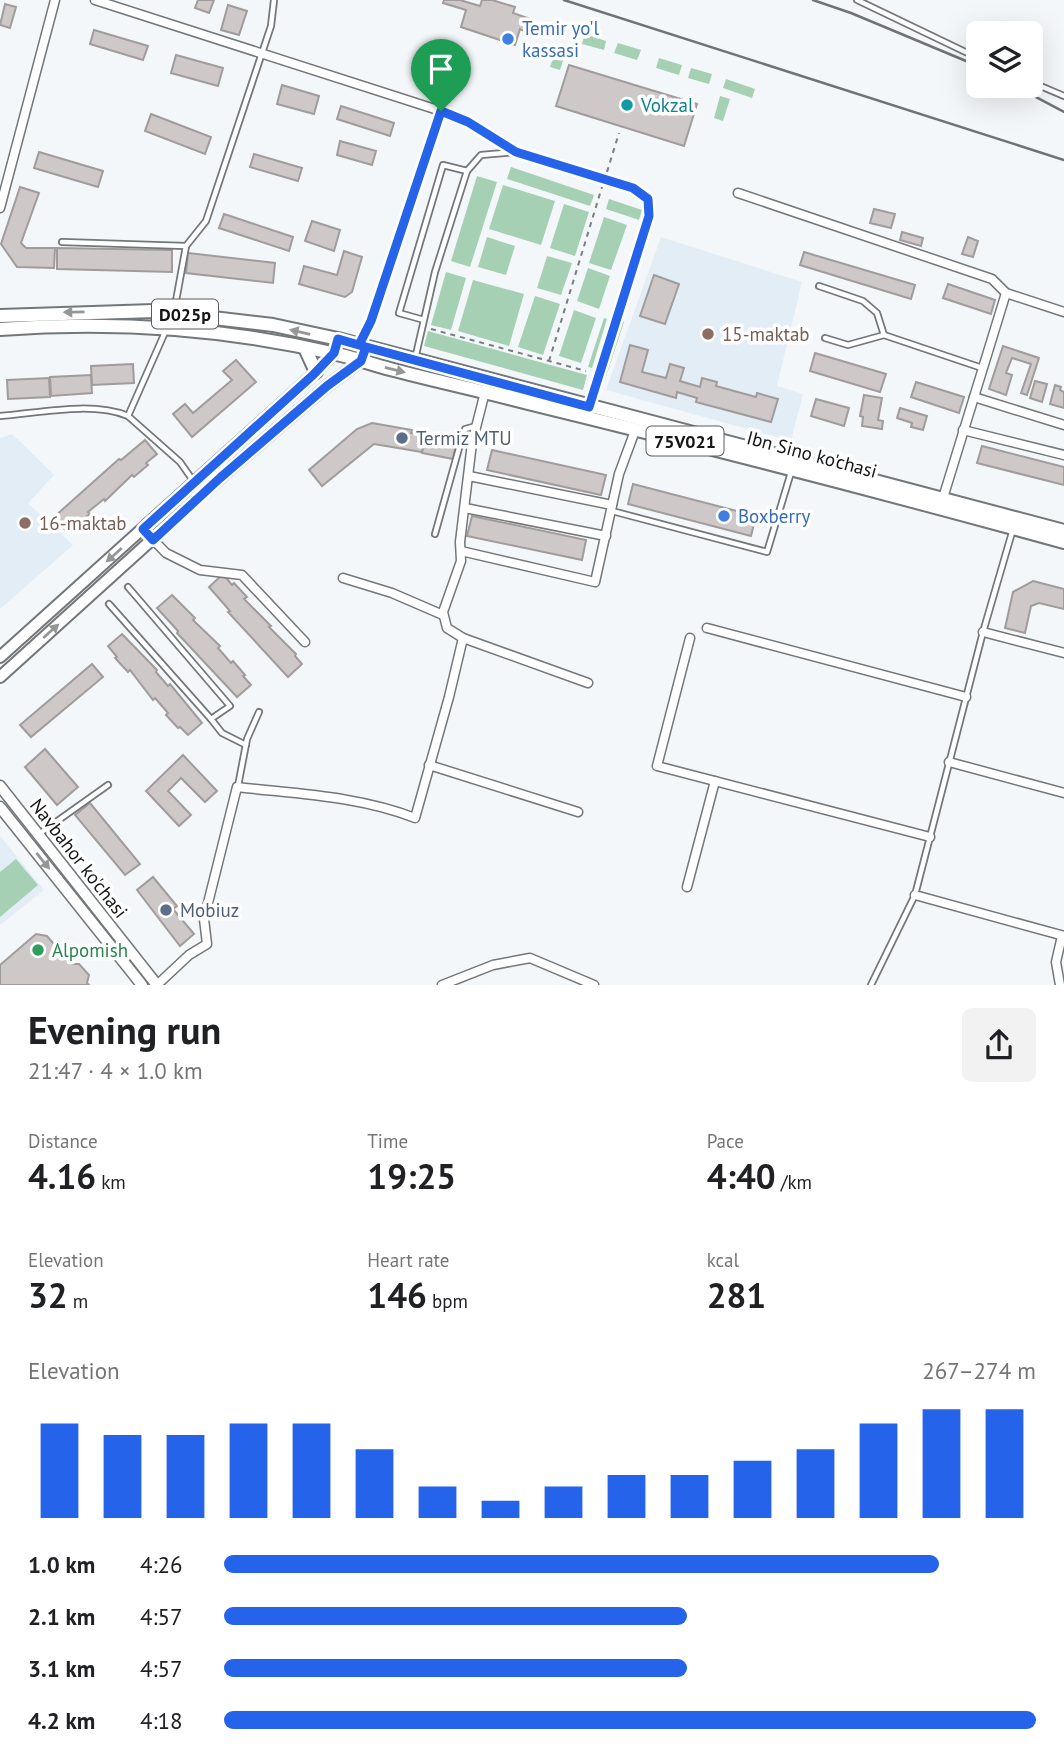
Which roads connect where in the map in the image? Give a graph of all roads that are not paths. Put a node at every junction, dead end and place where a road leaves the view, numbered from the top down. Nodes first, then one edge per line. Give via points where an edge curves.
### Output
1 (55, 0) edge
2 (95, 0) edge
3 (274, 0) edge
4 (857, 0) edge
5 (966, 52) edge
6 (261, 55) junction
7 (1043, 87) edge
8 (1064, 96) edge
9 (441, 111) junction
10 (516, 152) junction
11 (467, 171) junction
12 (738, 193) dead end
13 (0, 208) edge
14 (62, 242) dead end
15 (186, 246) junction
16 (819, 285) dead end
17 (1006, 293) junction
18 (1064, 312) edge
19 (174, 313) junction
20 (0, 316) edge
21 (424, 320) junction
22 (0, 329) edge
23 (167, 329) junction
24 (884, 335) junction
25 (825, 338) dead end
26 (338, 339) junction
27 (363, 346) junction
28 (305, 348) junction
29 (334, 353) junction
30 (415, 359) junction
31 (361, 361) junction
32 (983, 368) junction
33 (316, 372) junction
34 (485, 391) junction
35 (974, 397) junction
36 (589, 407) junction
37 (0, 415) edge
38 (128, 416) junction
39 (1064, 425) edge
40 (475, 426) junction
41 (636, 428) junction
42 (963, 430) junction
43 (1064, 455) edge
44 (792, 469) junction
45 (469, 476) junction
46 (194, 483) junction
47 (943, 498) junction
48 (465, 508) junction
49 (612, 508) junction
50 (1014, 528) junction
51 (143, 529) junction
52 (1064, 531) edge
53 (435, 534) dead end
54 (606, 536) junction
55 (153, 540) junction
56 (1064, 542) edge
57 (461, 551) junction
58 (343, 578) dead end
59 (128, 587) dead end
60 (109, 604) dead end
61 (443, 615) junction
62 (707, 628) dead end
63 (983, 632) junction
64 (690, 638) dead end
65 (463, 639) junction
66 (305, 642) dead end
67 (1064, 653) edge
68 (0, 657) edge
69 (0, 677) edge
70 (588, 683) dead end
71 (966, 697) junction
72 (259, 712) dead end
73 (211, 719) junction
74 (246, 746) junction
75 (949, 762) junction
76 (429, 765) junction
77 (715, 780) junction
78 (108, 785) dead end
79 (0, 786) edge
80 (237, 787) junction
81 (1064, 793) edge
82 (0, 807) edge
83 (578, 812) dead end
84 (38, 834) junction
85 (930, 837) junction
86 (687, 887) dead end
87 (915, 895) junction
88 (1063, 936) edge
89 (142, 985) edge
90 (157, 985) edge
91 (442, 985) edge
92 (594, 985) edge
93 (872, 985) edge
94 (1059, 985) edge

1 - 13 street
2 - 6 street
3 - 6 lane
4 - 5 lane
6 - 9 street
6 - 15 lane via 206,221
7 - 8 lane
9 - 10 lane
9 - 27 street
10 - 11 lane via 481,155
10 - 36 lane via 633,188 648,199 649,216
11 - 21 lane
11 - 21 lane via 443,166 399,313
12 - 17 street via 992,279
14 - 15 lane
15 - 19 lane
16 - 24 lane via 863,301 877,313
17 - 18 street
17 - 32 street
19 -> 20 main road, D025p
26 -> 19 main road, D025p
21 - 30 lane
22 - 23 main road, D025p via 63,324
23 - 28 main road, D025p
23 - 38 lane
24 - 25 lane via 848,345
24 - 32 lane
26 - 27 main road, D025p
26 - 29 main road
27 - 30 main road, Ibn Sino ko'chasi / 75V021
27 - 31 main road
28 - 29 main road, Ibn Sino ko'chasi / 75V021
28 - 33 main road
29 - 31 main road, Ibn Sino ko'chasi / 75V021
29 - 33 main road
30 - 36 main road, Ibn Sino ko'chasi / 75V021
31 -> 34 main road, Ibn Sino ko'chasi / 75V021
31 - 55 main road
32 - 35 street
33 - 46 main road
34 - 40 street
34 - 41 main road, Ibn Sino ko'chasi / 75V021
35 - 39 street
35 - 42 street
36 - 47 main road, Ibn Sino ko'chasi / 75V021
37 - 38 lane via 96,408
38 - 46 lane via 180,462
40 - 45 street
40 - 53 lane via 463,434
41 - 44 main road, Ibn Sino ko'chasi / 75V021
41 - 49 street
42 - 43 street
42 - 47 street
44 - 49 lane via 767,552
44 - 50 main road, Ibn Sino ko'chasi / 75V021
45 - 48 street
45 - 49 street
46 - 51 main road
47 - 52 main road, Ibn Sino ko'chasi / 75V021
48 - 54 street
48 - 57 street
49 - 54 street
50 - 56 main road, Ibn Sino ko'chasi / 75V021
50 - 63 lane
51 - 55 street
51 -> 68 main road
54 - 57 street via 595,582
55 - 66 street via 166,553 200,570 242,575
69 -> 55 main road
57 - 61 street
58 - 61 street
59 - 73 lane via 230,706
60 - 73 lane
61 - 65 street via 447,628
62 - 71 street
63 - 67 street
63 - 71 lane
64 - 77 street via 657,766
65 - 70 street
65 - 76 street
71 - 75 lane
72 - 74 lane
73 - 74 lane via 222,733
74 - 80 lane
75 - 81 street
75 - 85 lane
76 - 80 street via 415,818 359,802
76 - 83 street
77 - 85 street
77 - 86 street
78 - 84 lane
79 - 84 street, Navbahor ko'chasi
80 - 90 street via 204,919 207,944
82 -> 89 street, Navbahor ko'chasi
84 - 90 street, Navbahor ko'chasi
85 - 87 lane
87 - 88 street
87 - 93 lane
88 - 94 street via 1056,962
91 - 92 street via 492,965 530,958

